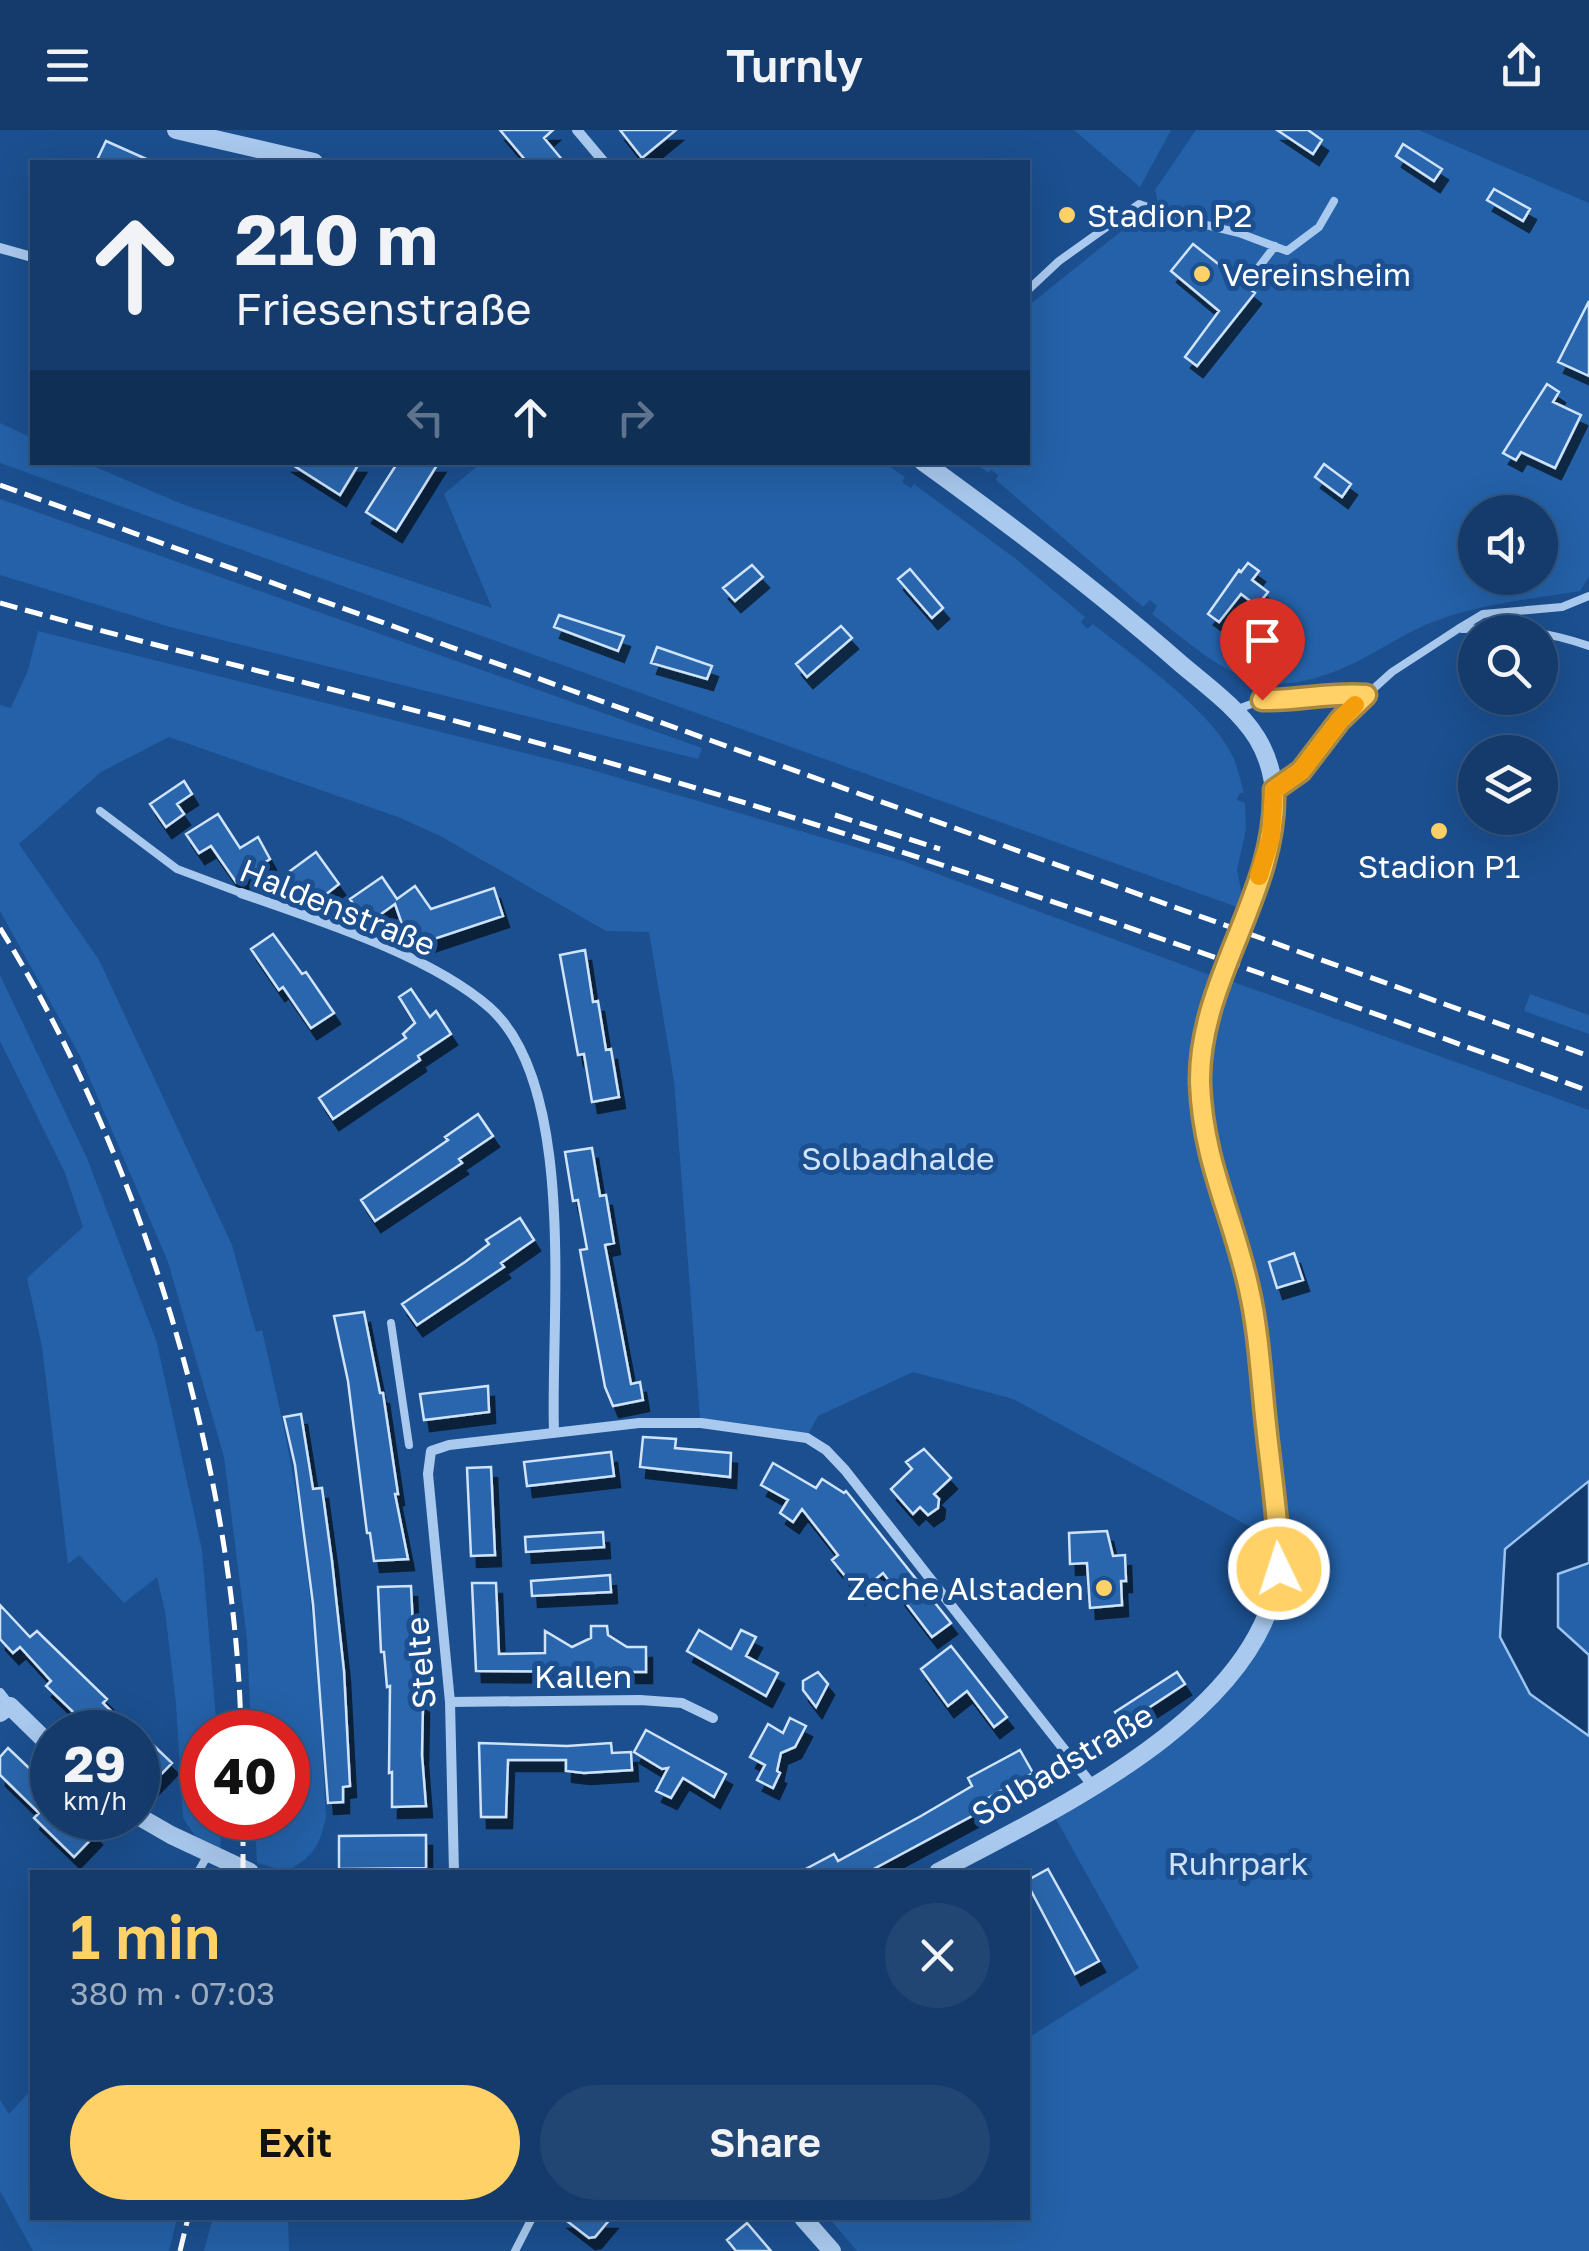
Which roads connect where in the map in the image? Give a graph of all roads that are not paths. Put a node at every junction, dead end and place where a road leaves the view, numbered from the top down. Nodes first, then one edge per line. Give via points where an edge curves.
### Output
1 (176, 130) edge
2 (577, 130) edge
3 (286, 159) edge
4 (602, 160) edge
5 (1334, 201) dead end
6 (1275, 246) junction
7 (0, 248) edge
8 (30, 257) edge
9 (1250, 280) dead end
10 (1030, 288) edge
11 (927, 465) edge
12 (1589, 596) edge
13 (1481, 615) edge
14 (1458, 629) edge
15 (1558, 636) edge
16 (1589, 646) edge
17 (1366, 695) junction
18 (1235, 710) junction
19 (1274, 790) junction
20 (100, 812) dead end
21 (242, 893) joint
22 (391, 1322) dead end
23 (554, 1432) junction
24 (409, 1444) dead end
25 (450, 1702) junction
26 (3, 1704) edge
27 (712, 1718) dead end
28 (30, 1728) edge
29 (1092, 1785) junction
30 (160, 1827) edge
31 (209, 1853) junction
32 (199, 1870) edge
33 (246, 1870) edge
34 (454, 1870) edge
35 (942, 1870) edge
36 (531, 2220) edge
37 (805, 2220) edge
38 (515, 2251) edge
39 (832, 2251) edge

1 - 3 street
2 - 4 street
5 - 6 lane via 1300,243 1287,251
6 - 9 lane
6 - 10 lane via 1139,204
7 - 8 street
11 - 18 street
12 - 13 lane via 1562,607
14 - 17 lane
15 - 16 lane
17 - 18 lane via 1262,700
17 - 19 lane via 1301,771
18 - 19 street via 1258,740
19 - 29 street, Solbadstraße via 1264,863 1214,1007 1200,1078 1206,1142 1255,1318 1279,1569 1256,1635 1223,1684 1179,1728
20 - 21 lane, Haldenstraße via 177,869
21 - 23 street, Haldenstraße via 362,937 452,982 491,1009 516,1042 534,1085 554,1192
22 - 24 lane
23 - 25 street, Stelte via 431,1452
23 - 29 street via 701,1423 784,1433 819,1445 858,1485
25 - 27 street, Kallen via 640,1700 682,1703
25 - 34 street, Stelte
26 - 28 street
29 - 35 street, Solbadstraße
30 - 31 street
31 - 32 lane
31 - 33 street
36 - 38 lane
37 - 39 street

